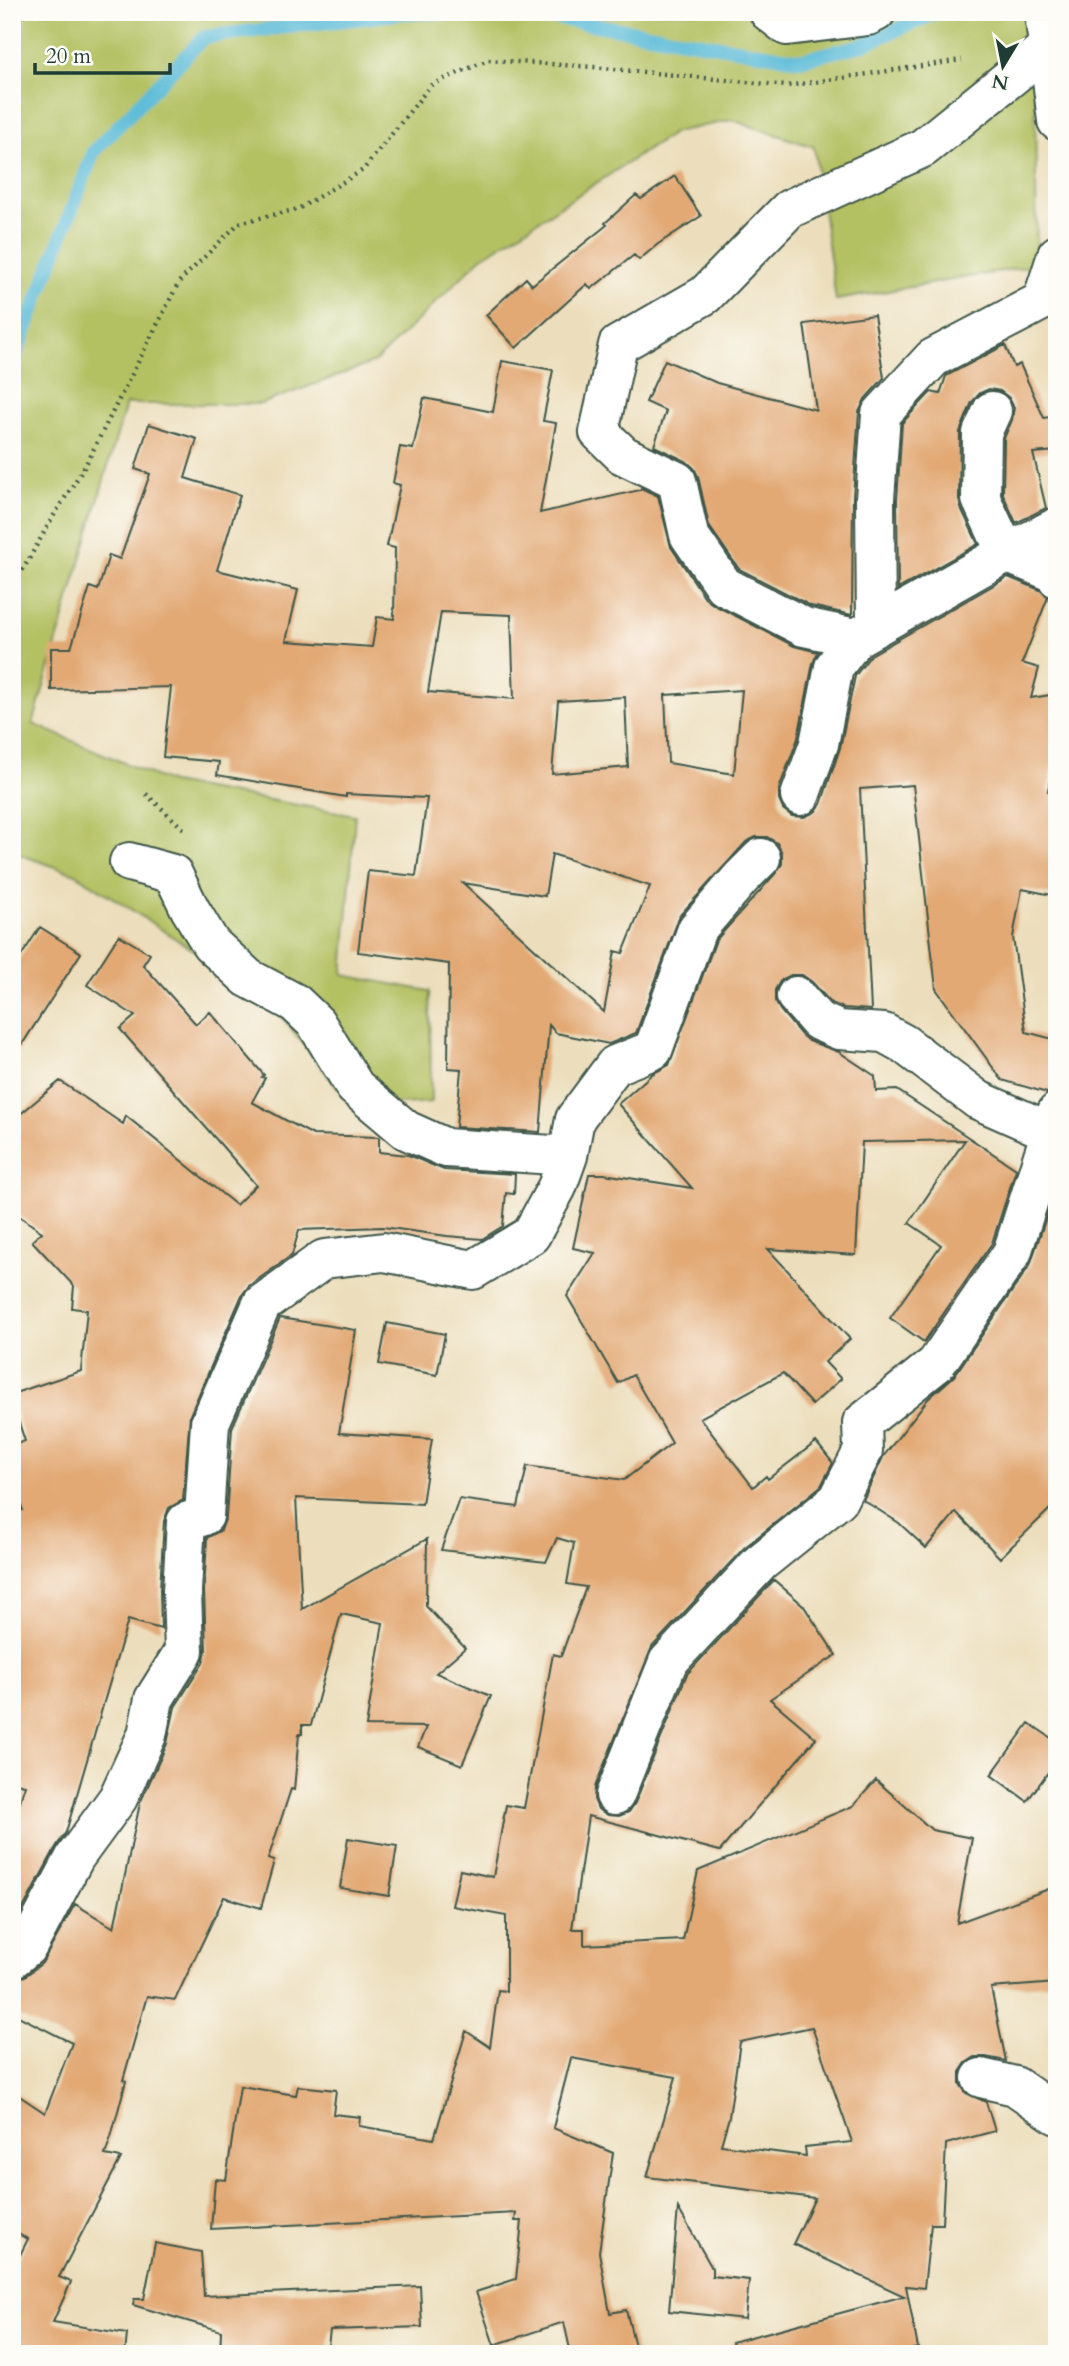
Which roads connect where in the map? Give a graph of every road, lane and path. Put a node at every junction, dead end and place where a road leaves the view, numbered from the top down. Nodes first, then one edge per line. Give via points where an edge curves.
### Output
1 (769, 12) edge
2 (871, 14) edge
3 (1049, 33) edge
4 (966, 59) dead end
5 (1057, 121) edge
6 (1057, 255) edge
7 (992, 411) dead end
8 (1057, 527) edge
9 (1006, 553) junction
10 (1057, 578) edge
11 (12, 589) edge
12 (866, 633) junction
13 (800, 796) dead end
14 (761, 858) dead end
15 (129, 862) dead end
16 (796, 996) dead end
17 (1055, 1127) edge
18 (568, 1156) junction
19 (615, 1794) dead end
20 (12, 1959) edge
21 (981, 2077) dead end
22 (1057, 2115) edge

1 - 2 street via 787,26
3 - 5 street
3 - 12 street via 923,148 789,209 705,296 618,345 599,432 623,455 677,481 689,535 724,586 804,627
4 - 11 path via 787,86 488,60 431,85 363,170 298,209 239,223 178,282 85,466
6 - 12 street via 1042,301 933,359 881,414
7 - 9 street via 982,433 981,499
8 - 9 street
9 - 10 street via 1055,573
9 - 12 street
12 - 13 street via 834,667 818,744
14 - 18 street via 698,929 653,1050 615,1065 575,1119
15 - 18 street via 173,874 211,944 248,978 295,1003 316,1023 355,1087 406,1130 446,1148
16 - 17 street via 818,1021 839,1030 884,1033 978,1100
17 - 19 street via 1012,1253 936,1364 862,1423 863,1451 838,1500 760,1563 668,1662
18 - 20 street via 531,1235 473,1270 384,1252 324,1259 262,1304 210,1423 204,1516 187,1522 184,1651 154,1699 146,1735 118,1798 75,1857 28,1946
21 - 22 street via 1015,2087

